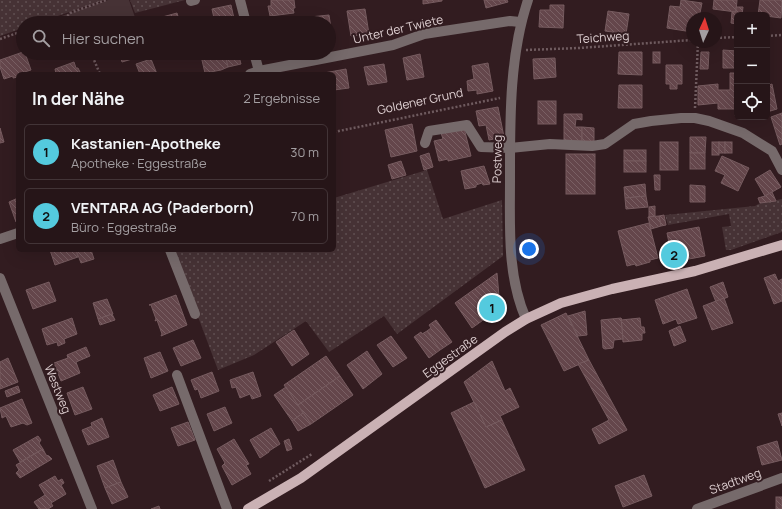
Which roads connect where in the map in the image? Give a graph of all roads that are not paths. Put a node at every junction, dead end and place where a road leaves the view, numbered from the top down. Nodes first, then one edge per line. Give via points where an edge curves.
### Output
1 (240, 0) edge
2 (528, 0) edge
3 (244, 16) edge
4 (520, 22) junction
5 (336, 56) edge
6 (254, 60) edge
7 (316, 60) edge
8 (254, 72) edge
9 (425, 143) dead end
10 (510, 148) junction
11 (782, 170) edge
12 (16, 234) edge
13 (0, 239) edge
14 (782, 245) edge
15 (171, 252) edge
16 (0, 278) edge
17 (195, 314) dead end
18 (526, 319) junction
19 (177, 375) dead end
20 (782, 478) edge
21 (92, 509) edge
22 (227, 509) edge
23 (248, 509) edge
24 (697, 509) edge

1 - 3 street
2 - 4 street, Postweg
4 - 5 street, Unter der Twiete via 510,21 424,34 393,45
4 - 10 street, Postweg via 512,96
6 - 8 street, Unter der Twiete
7 - 8 street, Unter der Twiete
9 - 10 street via 429,131 467,125 481,147
10 - 11 street via 550,144 605,144 634,124 695,118 743,133 772,150
10 - 18 street, Postweg via 510,238 515,285
12 - 13 street
14 - 18 main road, Eggestraße via 695,271 561,303
15 - 17 street
16 - 21 street, Westweg
18 - 23 main road, Eggestraße via 301,478
19 - 22 street
20 - 24 street, Stadtweg

